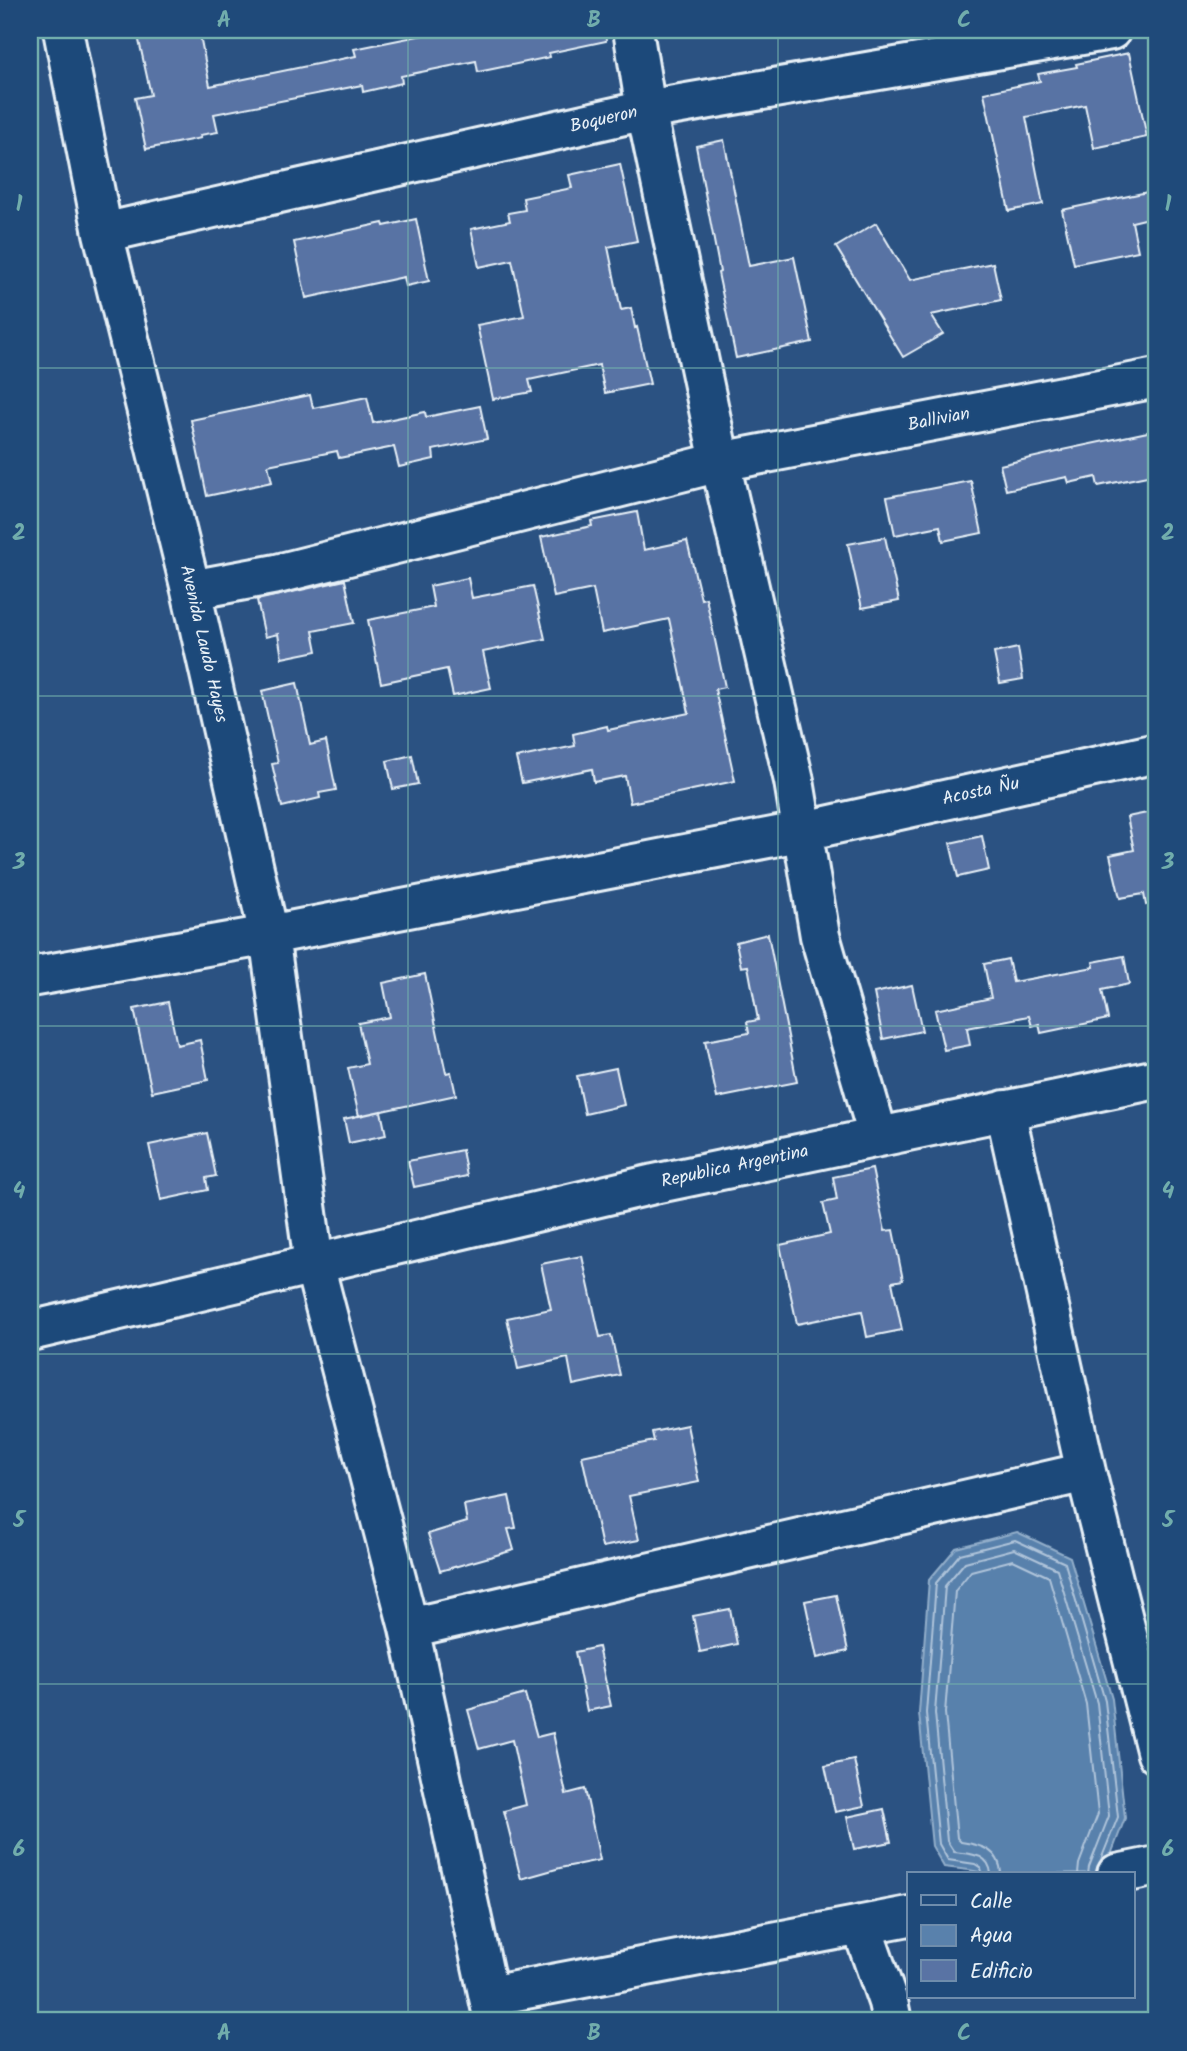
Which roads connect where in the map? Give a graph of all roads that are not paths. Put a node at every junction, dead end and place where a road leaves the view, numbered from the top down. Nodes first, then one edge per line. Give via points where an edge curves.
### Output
1 (63, 30) edge
2 (633, 30) edge
3 (1111, 30) edge
4 (646, 110) junction
5 (103, 233) junction
6 (1157, 378) edge
7 (720, 462) junction
8 (191, 590) junction
9 (1157, 753) edge
10 (804, 831) junction
11 (269, 935) junction
12 (30, 977) edge
13 (1157, 1079) edge
14 (1005, 1110) junction
15 (878, 1136) junction
16 (314, 1264) junction
17 (30, 1332) edge
18 (1086, 1472) junction
19 (409, 1628) junction
20 (1157, 1754) edge
21 (1157, 1866) edge
22 (1126, 1872) edge
23 (907, 1916) edge
24 (861, 1925) junction
25 (491, 2009) edge
26 (892, 2021) edge

1 - 5 street, Avenida Laudo Hayes
2 - 4 street
3 - 4 street, Boqueron
4 - 5 street, Boqueron
4 - 7 street
5 - 8 street, Avenida Laudo Hayes
6 - 7 street, Ballivian
7 - 8 street, Ballivian via 277,574
7 - 10 street
8 - 11 street, Avenida Laudo Hayes
9 - 10 street, Acosta Ñu
10 - 11 street, Acosta Ñu
10 - 15 street via 821,936
11 - 12 street, Acosta Ñu
11 - 16 street, Avenida Laudo Hayes
13 - 14 street, Republica Argentina
14 - 15 street, Republica Argentina
14 - 18 street
15 - 16 street, Republica Argentina
16 - 17 street, Republica Argentina
16 - 19 street, Avenida Laudo Hayes
18 - 19 street
18 - 20 street
19 - 25 street, Avenida Laudo Hayes
21 - 22 street
23 - 24 street
24 - 25 street
24 - 26 street

